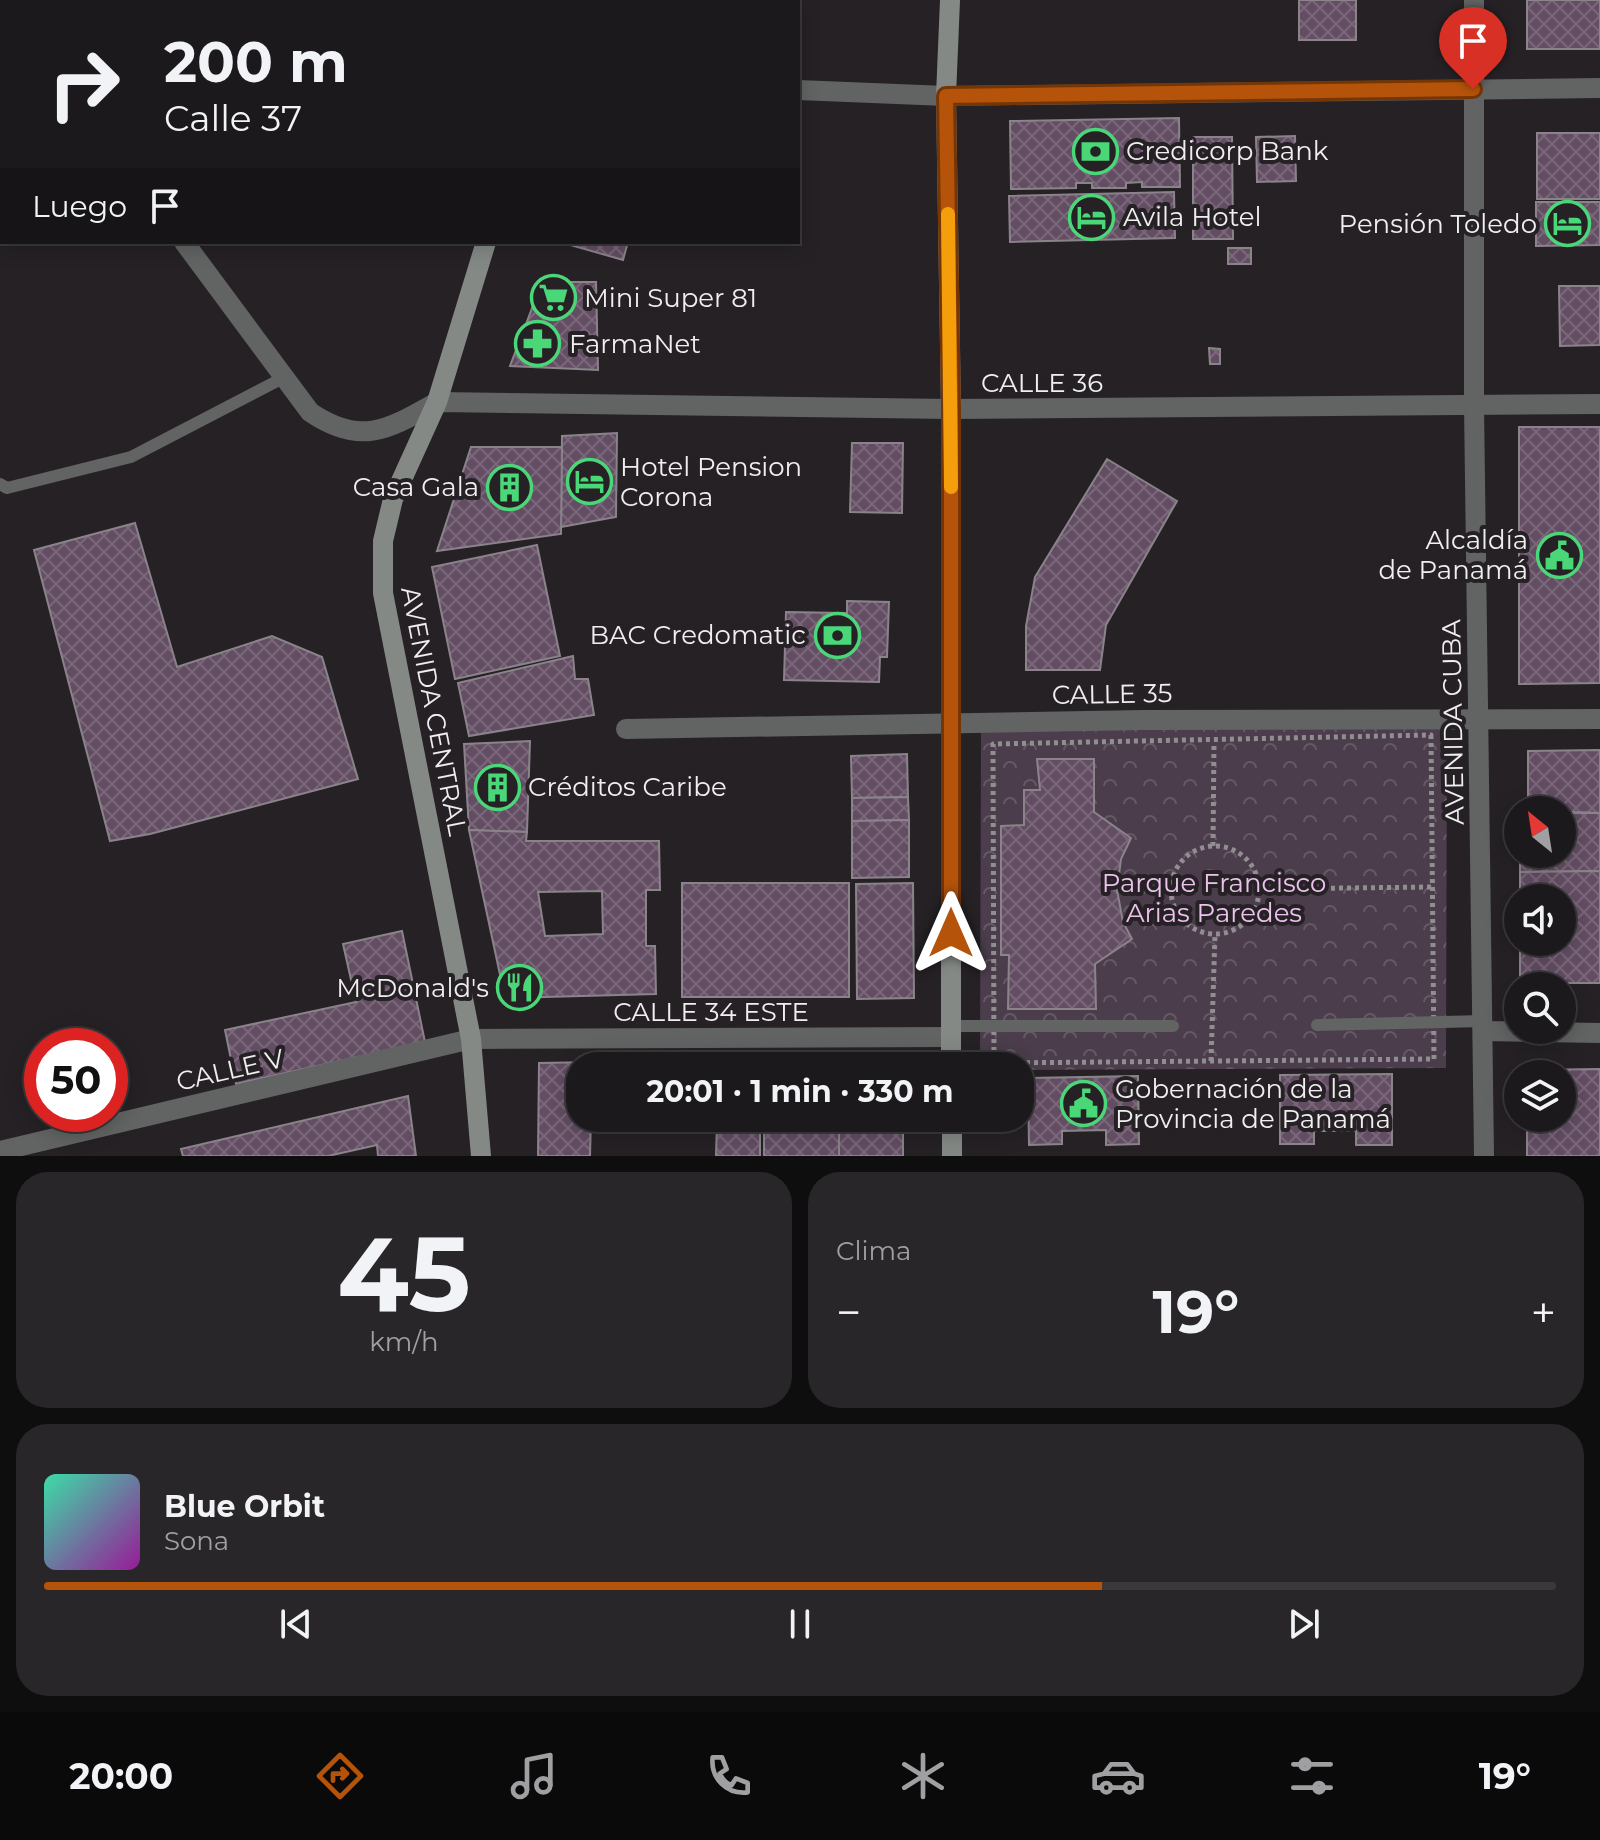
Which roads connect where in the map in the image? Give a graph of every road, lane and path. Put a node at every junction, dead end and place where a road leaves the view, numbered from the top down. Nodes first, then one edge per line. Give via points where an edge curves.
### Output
1 (950, 0) edge
2 (1474, 0) edge
3 (1600, 88) edge
4 (1473, 89) junction
5 (800, 90) edge
6 (946, 96) junction
7 (185, 244) edge
8 (485, 244) edge
9 (285, 377) junction
10 (437, 402) junction
11 (1600, 404) edge
12 (1474, 405) junction
13 (951, 409) junction
14 (0, 484) edge
15 (1478, 718) junction
16 (1600, 719) edge
17 (951, 722) junction
18 (626, 729) dead end
19 (1214, 742) junction
20 (1213, 846) junction
21 (1433, 887) junction
22 (1259, 889) junction
23 (1215, 934) junction
24 (1434, 1023) junction
25 (1317, 1025) dead end
26 (994, 1026) junction
27 (1173, 1026) dead end
28 (1484, 1026) junction
29 (950, 1031) junction
30 (1600, 1033) edge
31 (471, 1039) junction
32 (951, 1052) edge
33 (1211, 1061) junction
34 (952, 1132) edge
35 (0, 1151) edge
36 (481, 1156) edge
37 (952, 1156) edge
38 (1484, 1156) edge

1 - 6 main road
2 - 4 street, AVENIDA CUBA
3 - 4 street
4 - 6 street
4 - 12 street, AVENIDA CUBA
5 - 6 street
6 - 13 main road
7 - 9 street
8 - 10 main road, AVENIDA CENTRAL
9 - 10 street via 310,412 334,428 362,433 393,427
9 - 14 lane via 131,457 7,488
10 - 13 street, CALLE 36
10 - 31 main road, AVENIDA CENTRAL via 393,499 383,541 383,593
11 - 12 street, CALLE 36
12 - 13 street, CALLE 36
12 - 15 street, AVENIDA CUBA
13 - 17 main road
15 - 16 street, CALLE 35
15 - 17 street, CALLE 35
15 - 28 street, AVENIDA CUBA
17 - 18 street, CALLE 35
17 - 29 main road
19 - 20 path
19 - 21 path via 1431,735
19 - 26 path via 993,744
20 - 22 path via 1227,847 1250,863
20 - 23 path via 1185,857 1171,883 1176,913 1200,932
21 - 22 path
21 - 24 path
22 - 23 path via 1251,915 1229,932
23 - 33 path
24 - 25 lane
24 - 28 lane
24 - 33 path via 1434,1059
26 - 27 lane
26 - 29 lane
26 - 33 path via 994,1063
28 - 30 street
28 - 38 street, AVENIDA CUBA
29 - 31 street, CALLE 34 ESTE
29 - 32 main road
31 - 35 street, CALLE V
31 - 36 main road, AVENIDA CENTRAL
34 - 37 main road

